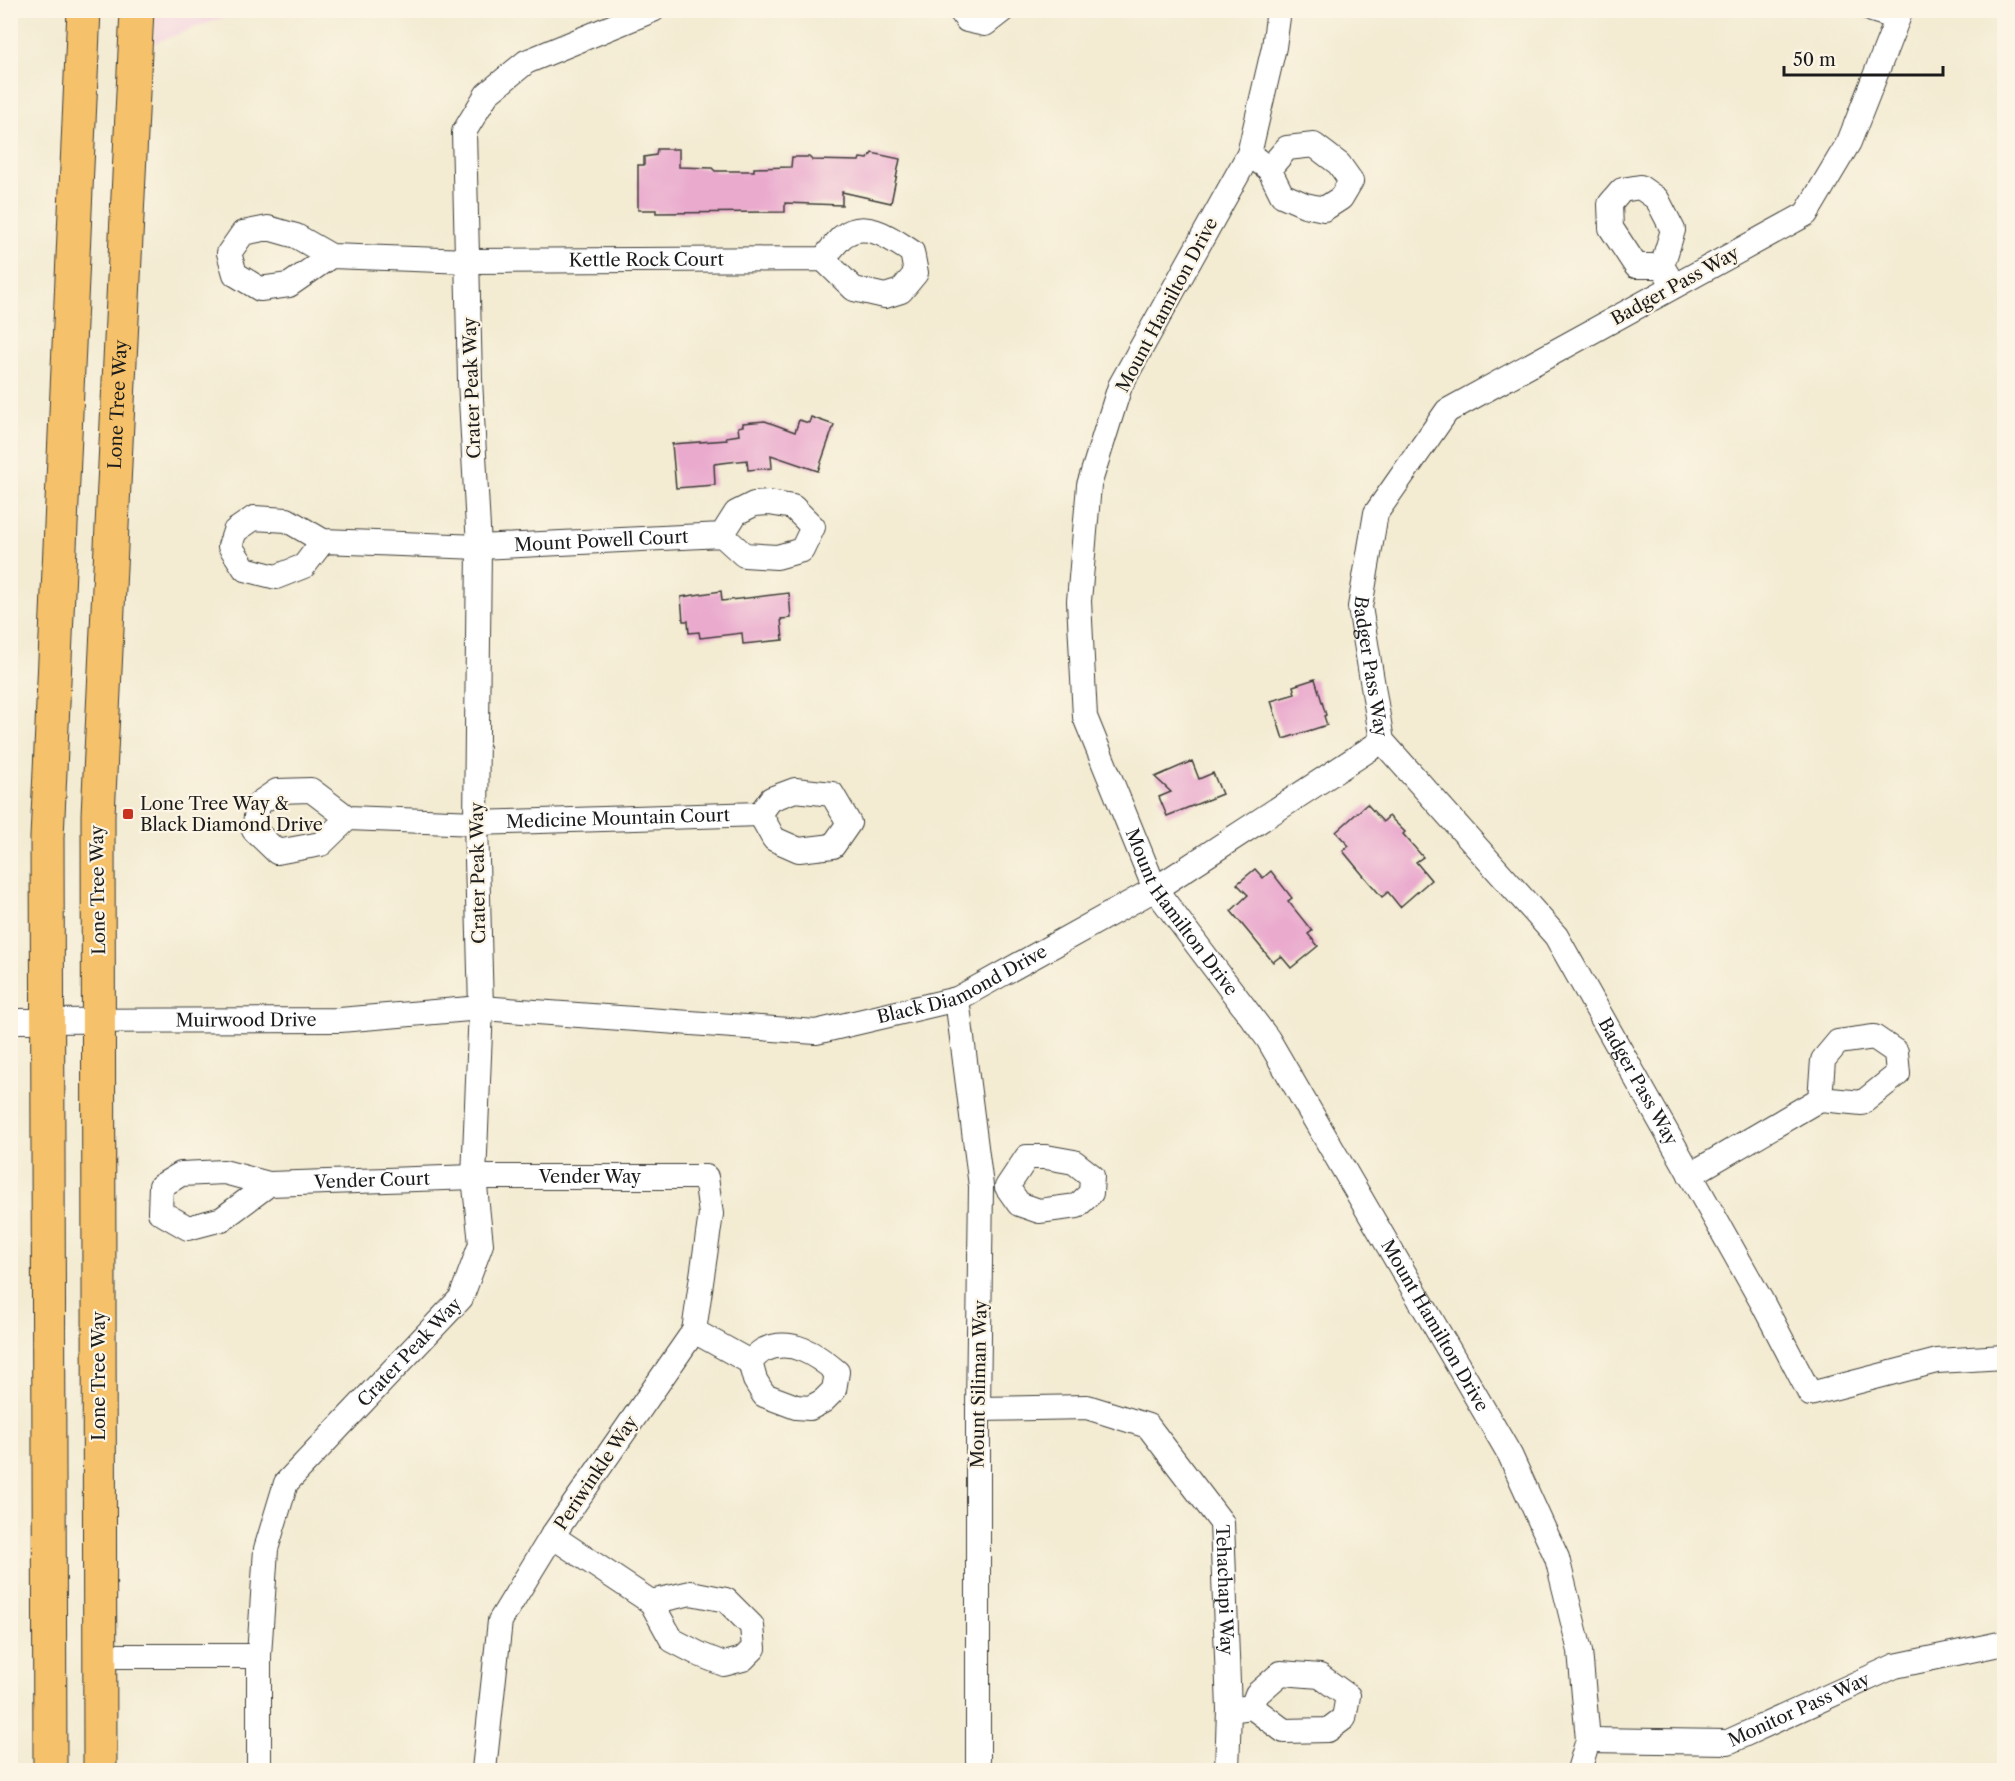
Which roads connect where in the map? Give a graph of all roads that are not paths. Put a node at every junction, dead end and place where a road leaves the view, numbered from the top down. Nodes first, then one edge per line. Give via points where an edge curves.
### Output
1 (84, 10) edge
2 (137, 10) edge
3 (653, 10) edge
4 (960, 10) edge
5 (1003, 10) edge
6 (1279, 10) edge
7 (1872, 10) edge
8 (1900, 14) edge
9 (1249, 154) junction
10 (1269, 169) dead end
11 (331, 256) dead end
12 (823, 259) dead end
13 (468, 261) junction
14 (722, 535) dead end
15 (323, 541) dead end
16 (479, 547) junction
17 (1382, 741) junction
18 (760, 814) dead end
19 (348, 818) dead end
20 (476, 823) junction
21 (1155, 889) junction
22 (957, 999) junction
23 (482, 1008) junction
24 (10, 1021) edge
25 (49, 1021) junction
26 (99, 1021) junction
27 (1820, 1099) dead end
28 (1690, 1175) junction
29 (474, 1177) junction
30 (706, 1178) joint
31 (269, 1184) dead end
32 (981, 1186) junction
33 (1007, 1187) dead end
34 (694, 1331) junction
35 (2004, 1357) edge
36 (750, 1362) dead end
37 (978, 1409) junction
38 (552, 1536) junction
39 (651, 1602) dead end
40 (2004, 1643) edge
41 (99, 1656) junction
42 (259, 1656) junction
43 (1588, 1740) junction
44 (50, 1770) edge
45 (100, 1770) edge
46 (259, 1770) edge
47 (484, 1770) edge
48 (978, 1770) edge
49 (1227, 1770) edge
50 (1579, 1770) edge

1 - 25 main road via 47,838
2 - 26 main road, Lone Tree Way via 98,815
3 - 13 street, Crater Peak Way via 526,62 487,94 464,132
4 - 5 street via 967,20 985,24
6 - 9 street, Mount Hamilton Drive via 1275,47
7 - 8 street
8 - 17 street, Badger Pass Way via 1849,142 1806,214 1668,276 1447,411 1376,513 1360,607
9 - 10 street
9 - 21 street, Mount Hamilton Drive via 1120,386 1089,485 1079,601 1085,717
11 - 13 street, Kettle Rock Court
12 - 13 street, Kettle Rock Court
13 - 16 street, Crater Peak Way
14 - 16 street, Mount Powell Court
15 - 16 street, Mount Powell Court
16 - 20 street, Crater Peak Way
17 - 21 street, Black Diamond Drive
17 - 28 street, Badger Pass Way via 1556,936
18 - 20 street, Medicine Mountain Court
19 - 20 street, Medicine Mountain Court
20 - 23 street, Crater Peak Way
21 - 22 street, Black Diamond Drive
21 - 43 street, Mount Hamilton Drive via 1269,1039 1510,1455 1557,1558 1580,1651
22 - 23 street, Black Diamond Drive via 816,1032
22 - 32 street, Mount Siliman Way
23 - 26 street, Muirwood Drive via 340,1020
23 - 29 street, Crater Peak Way
24 - 25 street, Muirwood Drive
25 - 26 street, Muirwood Drive
25 - 44 main road
26 - 41 main road, Lone Tree Way
27 - 28 street
28 - 35 street, Badger Pass Way via 1810,1394 1937,1361
29 - 30 street, Vender Way
29 - 31 street, Vender Court
29 - 42 street, Crater Peak Way via 481,1244 461,1298 286,1483 266,1549
30 - 34 street, Periwinkle Way via 711,1214
32 - 33 street
32 - 37 street, Mount Siliman Way
34 - 36 street
34 - 38 street, Periwinkle Way
37 - 48 street, Mount Siliman Way
37 - 49 street, Tehachapi Way via 1087,1407 1148,1426 1222,1523 1240,1709
38 - 39 street
38 - 47 street, Periwinkle Way via 500,1621
40 - 43 street, Monitor Pass Way via 1895,1666 1728,1742
41 - 42 street
41 - 45 main road, Lone Tree Way
42 - 46 street, Crater Peak Way
43 - 50 street, Mount Hamilton Drive

